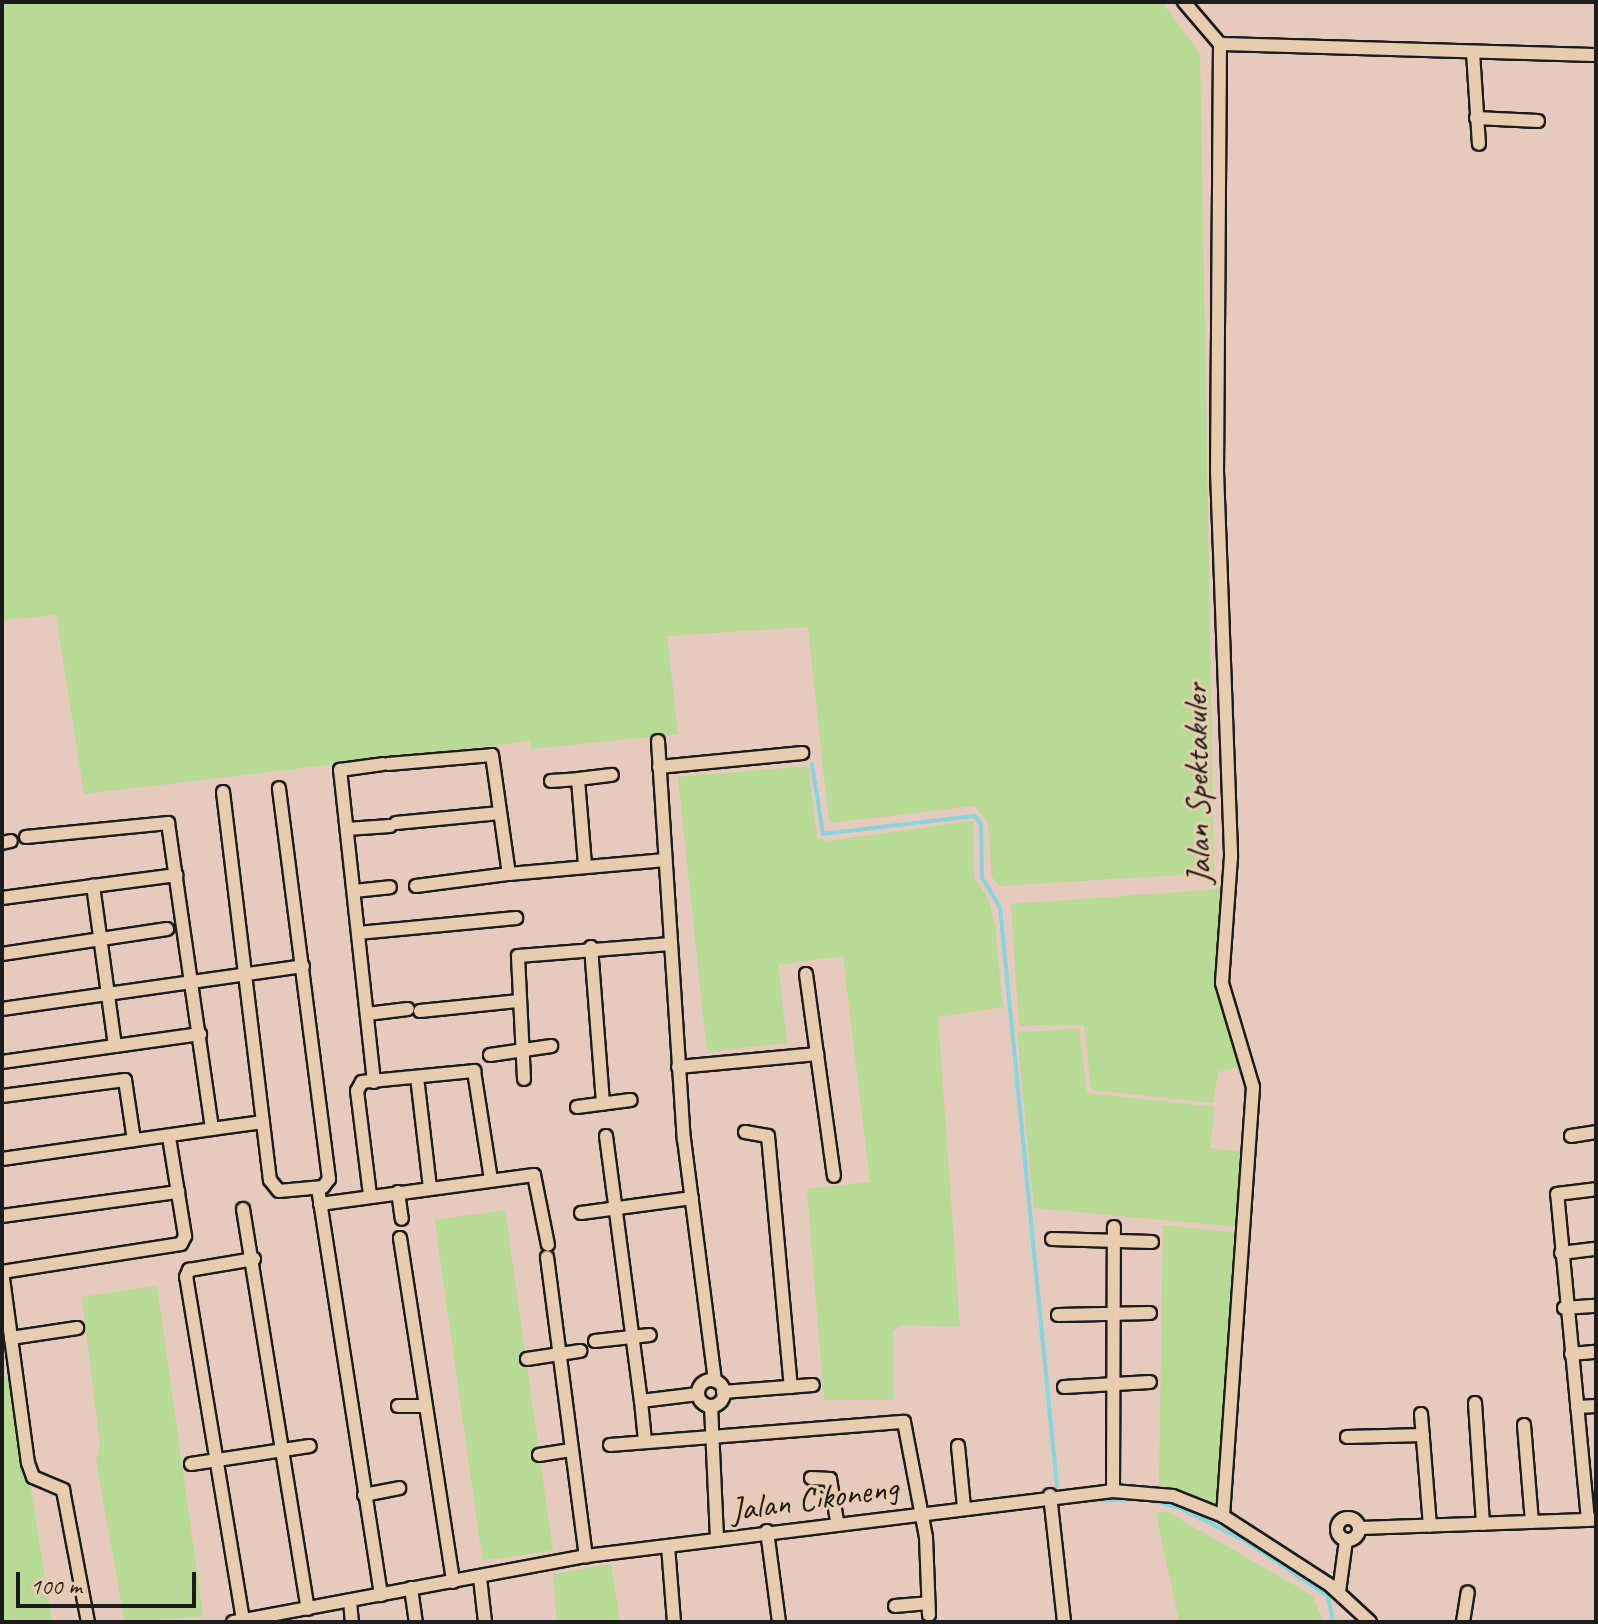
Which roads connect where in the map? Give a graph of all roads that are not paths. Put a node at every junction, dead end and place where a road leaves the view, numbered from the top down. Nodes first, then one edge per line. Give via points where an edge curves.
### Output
1 (1184, 2) edge
2 (1220, 44) junction
3 (1473, 52) junction
4 (1596, 55) edge
5 (1476, 118) junction
6 (1538, 121) dead end
7 (1479, 144) dead end
8 (658, 741) dead end
9 (802, 753) dead end
10 (659, 767) junction
11 (612, 775) dead end
12 (578, 779) junction
13 (551, 781) dead end
14 (279, 788) dead end
15 (223, 792) dead end
16 (500, 813) junction
17 (347, 829) junction
18 (26, 837) dead end
19 (665, 860) junction
20 (585, 865) junction
21 (509, 874) junction
22 (176, 875) junction
23 (93, 885) junction
24 (416, 886) dead end
25 (390, 887) dead end
26 (354, 891) junction
27 (2, 898) edge
28 (516, 918) dead end
29 (167, 929) dead end
30 (358, 933) junction
31 (101, 938) junction
32 (671, 944) junction
33 (591, 947) junction
34 (2, 954) edge
35 (303, 966) junction
36 (247, 974) junction
37 (806, 974) dead end
38 (193, 981) junction
39 (109, 994) junction
40 (519, 1001) junction
41 (2, 1009) edge
42 (367, 1014) junction
43 (200, 1034) junction
44 (115, 1046) junction
45 (551, 1046) dead end
46 (523, 1048) junction
47 (817, 1054) junction
48 (490, 1055) dead end
49 (2, 1062) edge
50 (678, 1067) junction
51 (417, 1077) junction
52 (524, 1079) dead end
53 (374, 1082) junction
54 (2, 1096) edge
55 (631, 1100) dead end
56 (603, 1104) junction
57 (577, 1107) dead end
58 (263, 1122) junction
59 (212, 1129) junction
60 (745, 1132) dead end
61 (1596, 1132) edge
62 (606, 1136) dead end
63 (1571, 1136) dead end
64 (169, 1137) junction
65 (134, 1140) junction
66 (2, 1159) edge
67 (834, 1176) dead end
68 (491, 1180) junction
69 (318, 1188) junction
70 (430, 1188) junction
71 (1596, 1189) edge
72 (178, 1192) junction
73 (398, 1192) junction
74 (370, 1195) junction
75 (692, 1198) junction
76 (320, 1204) junction
77 (619, 1206) junction
78 (243, 1209) dead end
79 (581, 1213) dead end
80 (2, 1216) edge
81 (402, 1219) dead end
82 (1114, 1233) junction
83 (400, 1238) dead end
84 (1052, 1239) dead end
85 (1152, 1242) dead end
86 (1596, 1249) edge
87 (1561, 1253) junction
88 (254, 1259) junction
89 (2, 1272) edge
90 (1596, 1306) edge
91 (1564, 1308) junction
92 (1112, 1312) junction
93 (1150, 1313) dead end
94 (1058, 1315) dead end
95 (77, 1328) dead end
96 (631, 1335) junction
97 (650, 1335) dead end
98 (11, 1338) junction
99 (595, 1341) dead end
100 (580, 1351) dead end
101 (1596, 1352) edge
102 (556, 1354) junction
103 (1571, 1354) junction
104 (527, 1359) dead end
105 (8, 1363) edge
106 (715, 1381) junction
107 (1150, 1382) dead end
108 (1112, 1384) junction
109 (813, 1385) dead end
110 (791, 1387) junction
111 (1064, 1387) dead end
112 (723, 1392) junction
113 (698, 1394) junction
114 (641, 1401) junction
115 (1475, 1403) dead end
116 (398, 1406) dead end
117 (425, 1406) junction
118 (711, 1406) junction
119 (1596, 1406) edge
120 (1577, 1407) junction
121 (1421, 1414) dead end
122 (1524, 1425) dead end
123 (1423, 1435) junction
124 (714, 1437) junction
125 (1347, 1437) dead end
126 (355, 1440) junction
127 (645, 1441) junction
128 (339, 1442) dead end
129 (610, 1445) dead end
130 (310, 1446) dead end
131 (958, 1446) dead end
132 (571, 1450) junction
133 (284, 1451) junction
134 (539, 1455) dead end
135 (217, 1461) junction
136 (191, 1464) dead end
137 (811, 1478) dead end
138 (399, 1488) dead end
139 (1113, 1491) junction
140 (364, 1495) junction
141 (1050, 1495) junction
142 (964, 1507) junction
143 (921, 1512) junction
144 (1223, 1516) junction
145 (1592, 1520) edge
146 (837, 1521) junction
147 (1532, 1522) junction
148 (1483, 1524) junction
149 (1430, 1526) junction
150 (1360, 1528) junction
151 (767, 1531) junction
152 (717, 1540) junction
153 (1346, 1540) junction
154 (668, 1546) junction
155 (586, 1556) junction
156 (480, 1578) junction
157 (453, 1582) junction
158 (411, 1588) junction
159 (1339, 1592) junction
160 (1468, 1592) dead end
161 (381, 1595) junction
162 (350, 1601) junction
163 (895, 1606) dead end
164 (308, 1609) junction
165 (282, 1618) edge
166 (238, 1621) edge
167 (88, 1622) edge
168 (352, 1622) edge
169 (416, 1622) edge
170 (485, 1622) edge
171 (674, 1622) edge
172 (779, 1622) edge
173 (1064, 1622) edge
174 (1370, 1622) edge
175 (1463, 1622) edge

1 - 2 street
2 - 3 street
2 - 144 street, Jalan Spektakuler via 1215,389 1231,857 1222,983 1253,1087
3 - 4 street
3 - 5 street
5 - 6 street
5 - 7 street
8 - 10 street
9 - 10 street
10 - 19 street
11 - 12 street
12 - 13 street
12 - 20 street
14 - 35 street
15 - 36 street
16 - 17 street
16 - 17 street via 492,755 385,764 341,769
16 - 21 street
17 - 26 street
18 - 22 street via 166,821
19 - 20 street
19 - 32 street
20 - 21 street
21 - 24 street
22 - 23 street
22 - 38 street
23 - 27 street
23 - 31 street
25 - 26 street
26 - 30 street
28 - 30 street
29 - 31 street
30 - 42 street
31 - 34 street
31 - 39 street
32 - 33 street
32 - 50 street
33 - 40 street via 518,956
33 - 56 street
35 - 36 street
35 - 69 street via 329,1179
36 - 38 street
36 - 58 street
37 - 47 street
38 - 39 street
38 - 43 street
39 - 41 street
39 - 44 street
40 - 42 street
40 - 46 street
42 - 53 street
43 - 44 street
43 - 59 street
44 - 49 street
45 - 46 street
46 - 48 street
46 - 52 street
47 - 50 street
47 - 67 street
50 - 75 street
51 - 53 street
51 - 68 street via 476,1073
51 - 70 street
53 - 74 street via 358,1084 357,1091
54 - 65 street via 125,1080
55 - 56 street
56 - 57 street
58 - 59 street
58 - 69 street via 273,1187
59 - 64 street
60 - 110 street via 768,1136
61 - 63 street
62 - 77 street
64 - 65 street
64 - 72 street
65 - 66 street
68 - 70 street
68 - 102 street via 537,1177
69 - 76 street
70 - 73 street
71 - 87 street via 1557,1194
72 - 80 street
72 - 89 street via 185,1236 181,1244
73 - 74 street
73 - 81 street
74 - 76 street
75 - 77 street
75 - 106 street
76 - 126 street
77 - 79 street
77 - 96 street
78 - 88 street
82 - 84 street
82 - 85 street
82 - 92 street
83 - 117 street
86 - 87 street
87 - 91 street
88 - 133 street
88 - 135 street via 189,1270 186,1277
89 - 98 street
90 - 91 street
91 - 103 street
92 - 93 street
92 - 94 street
92 - 108 street
95 - 98 street
96 - 97 street
96 - 99 street
96 - 114 street
98 - 105 street
100 - 102 street
101 - 103 street
102 - 104 street
102 - 132 street
103 - 120 street
105 - 167 street via 33,1477 63,1490
106 - 112 street
106 - 113 street via 705,1381
107 - 108 street
108 - 111 street
108 - 139 street
109 - 110 street
110 - 112 street
112 - 118 street
113 - 114 street
113 - 118 street
114 - 127 street
115 - 148 street
116 - 117 street
117 - 157 street
118 - 124 street
119 - 120 street
120 - 145 street
121 - 123 street
122 - 147 street
123 - 125 street
123 - 149 street
124 - 127 street
124 - 143 street via 904,1422
124 - 152 street
126 - 128 street
126 - 140 street
127 - 129 street
130 - 133 street
131 - 142 street
132 - 134 street
132 - 155 street
133 - 135 street
133 - 164 street
135 - 136 street
135 - 166 street
137 - 146 street via 830,1479
138 - 140 street
139 - 141 street, Jalan Cikoneng
139 - 144 street, Jalan Cikoneng via 1173,1496
140 - 161 street
141 - 142 street, Jalan Cikoneng
141 - 173 street
142 - 143 street, Jalan Cikoneng
143 - 146 street, Jalan Cikoneng
143 - 163 street via 929,1609
144 - 159 street, Jalan Cikoneng
145 - 147 street
146 - 151 street, Jalan Cikoneng
147 - 148 street
148 - 149 street
149 - 150 street
150 - 153 street
150 - 153 street via 1350,1518 1341,1520 1337,1530
151 - 152 street, Jalan Cikoneng
151 - 172 street
152 - 154 street, Jalan Cikoneng
153 - 159 street
154 - 155 street, Jalan Cikoneng
154 - 171 street
155 - 156 street, Jalan Cikoneng
156 - 157 street, Jalan Cikoneng
156 - 170 street
157 - 158 street, Jalan Cikoneng
158 - 161 street, Jalan Cikoneng
158 - 169 street
159 - 174 street, Jalan Cikoneng
160 - 175 street
161 - 162 street, Jalan Cikoneng
162 - 164 street, Jalan Cikoneng
162 - 168 street
164 - 165 street, Jalan Cikoneng
165 - 166 street, Jalan Cikoneng

